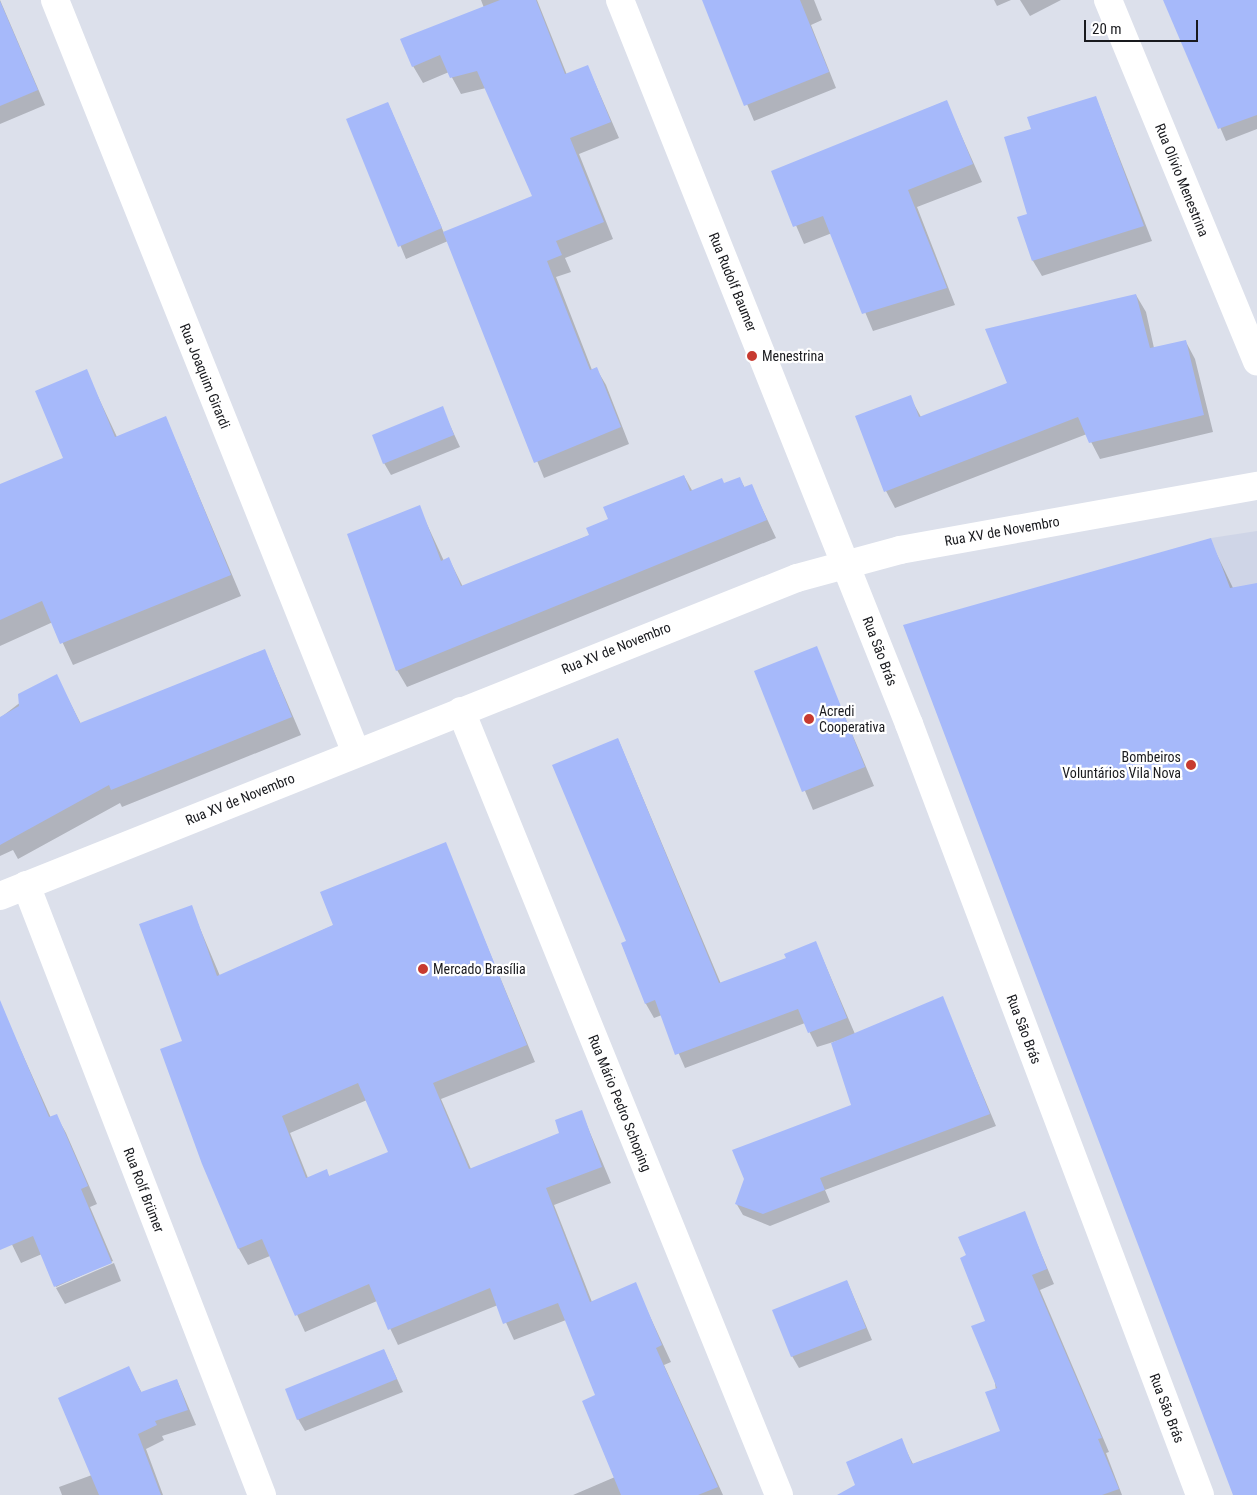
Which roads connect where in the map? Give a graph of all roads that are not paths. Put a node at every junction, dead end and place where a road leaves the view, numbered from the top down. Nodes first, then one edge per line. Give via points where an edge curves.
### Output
1 (55, 0) edge
2 (620, 0) edge
3 (1108, 0) edge
4 (1257, 361) edge
5 (1257, 486) edge
6 (846, 564) junction
7 (460, 711) junction
8 (356, 752) junction
9 (26, 885) junction
10 (0, 896) edge
11 (262, 1495) edge
12 (779, 1495) edge
13 (1200, 1495) edge

1 - 8 street, Rua Joaquim Girardi
2 - 6 street, Rua Rudolf Baumer
3 - 4 street, Rua Olívio Menestrina
5 - 6 street, Rua XV de Novembro
6 - 7 street, Rua XV de Novembro via 742,598
6 - 13 street, Rua São Brás
7 - 8 street, Rua XV de Novembro
7 - 12 street, Rua Mário Pedro Schoping
8 - 9 street, Rua XV de Novembro
9 - 10 street, Rua XV de Novembro
9 - 11 street, Rua Rolf Brümer

